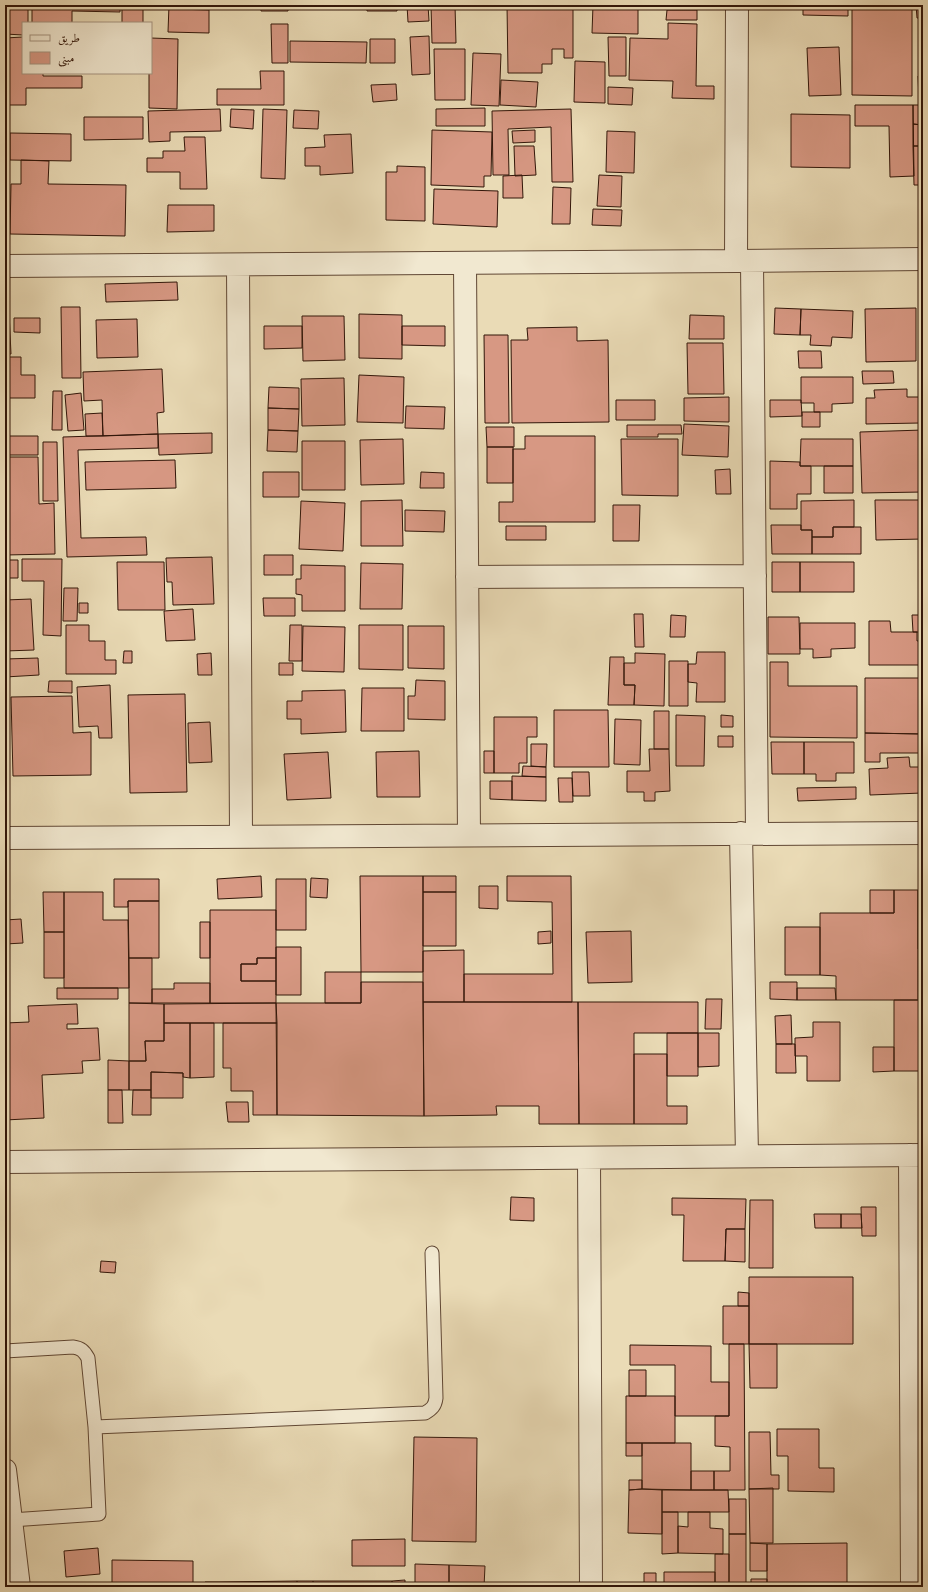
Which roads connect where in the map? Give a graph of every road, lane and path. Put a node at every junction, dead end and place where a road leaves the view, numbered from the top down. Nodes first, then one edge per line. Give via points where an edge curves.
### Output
1 (737, 5) edge
2 (923, 259) edge
3 (744, 261) junction
4 (238, 264) junction
5 (465, 264) junction
6 (5, 266) edge
7 (755, 576) junction
8 (467, 577) junction
9 (923, 833) edge
10 (749, 834) junction
11 (469, 835) junction
12 (241, 836) junction
13 (5, 838) edge
14 (916, 1155) edge
15 (747, 1156) junction
16 (589, 1158) junction
17 (5, 1162) edge
18 (432, 1254) dead end
19 (5, 1351) edge
20 (95, 1427) junction
21 (5, 1470) edge
22 (11, 1520) junction
23 (19, 1587) edge
24 (591, 1587) edge
25 (912, 1587) edge

1 - 3 street
2 - 3 street
3 - 5 street
3 - 7 street
4 - 5 street
4 - 6 street
4 - 12 street
5 - 8 street
7 - 8 street
7 - 10 street
8 - 11 street
9 - 10 street
10 - 11 street
10 - 15 street
11 - 12 street
12 - 13 street
14 - 15 street
14 - 25 street
15 - 16 street
16 - 17 street
16 - 24 street
18 - 20 lane via 436,1398 431,1410 425,1413
19 - 20 lane via 73,1347 85,1352 89,1364
20 - 22 lane via 99,1514
21 - 22 street
22 - 23 street

